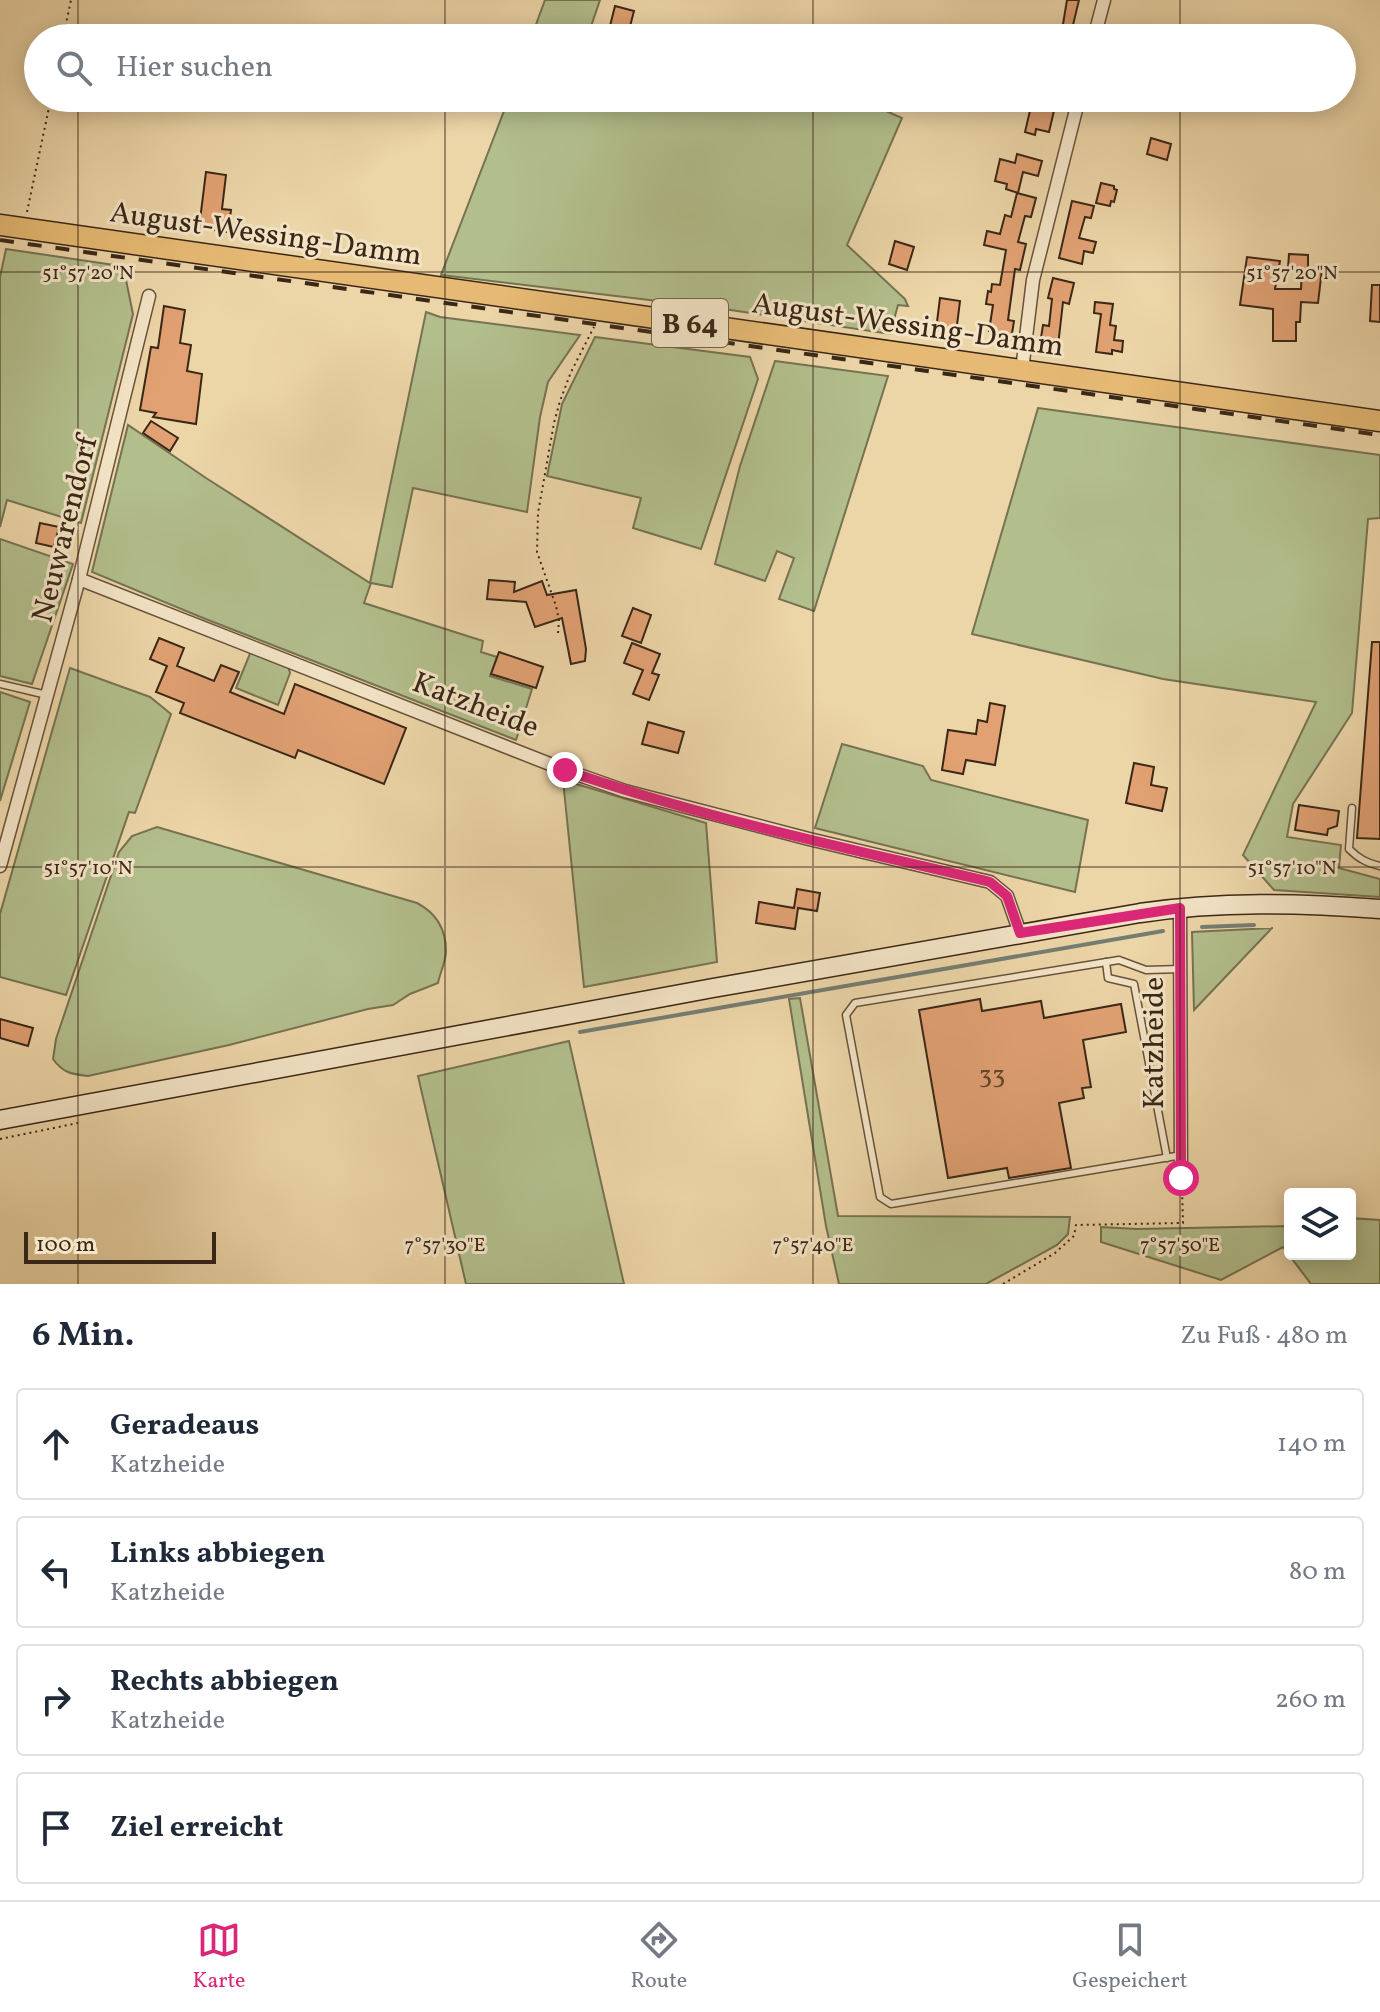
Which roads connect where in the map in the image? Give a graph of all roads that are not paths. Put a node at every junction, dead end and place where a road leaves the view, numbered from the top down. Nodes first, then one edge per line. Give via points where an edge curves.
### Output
1 (1104, 0) edge
2 (1098, 24) edge
3 (1075, 112) edge
4 (0, 225) edge
5 (149, 296) dead end
6 (1022, 370) junction
7 (1380, 421) edge
8 (79, 579) junction
9 (0, 684) edge
10 (47, 695) junction
11 (1352, 808) dead end
12 (5, 829) edge
13 (0, 866) edge
14 (1380, 866) edge
15 (1180, 908) junction
16 (1380, 909) edge
17 (1020, 933) junction
18 (1106, 962) junction
19 (1181, 969) junction
20 (0, 1120) edge
21 (1182, 1155) junction
22 (1167, 1158) junction
23 (1181, 1178) road end

1 - 2 street
3 - 6 street via 1033,280
4 - 6 main road, August-Wessing-Damm / B 64
5 - 8 street, Neuwarendorf
6 - 7 main road, August-Wessing-Damm / B 64
8 - 10 street, Neuwarendorf
8 - 17 street, Katzheide via 625,791 990,882 1007,896
9 - 10 lane
10 - 12 street, Neuwarendorf
11 - 14 lane via 1349,849
12 - 13 street, Neuwarendorf
15 - 16 street via 1280,903
15 - 17 street
15 - 19 street, Katzheide
17 - 20 street
18 - 19 lane via 1119,960 1146,970
18 - 22 lane via 1108,978 1134,984
18 - 22 lane via 855,1003 846,1015 880,1197 891,1204
19 - 21 street, Katzheide
21 - 22 lane
21 - 23 street, Katzheide

